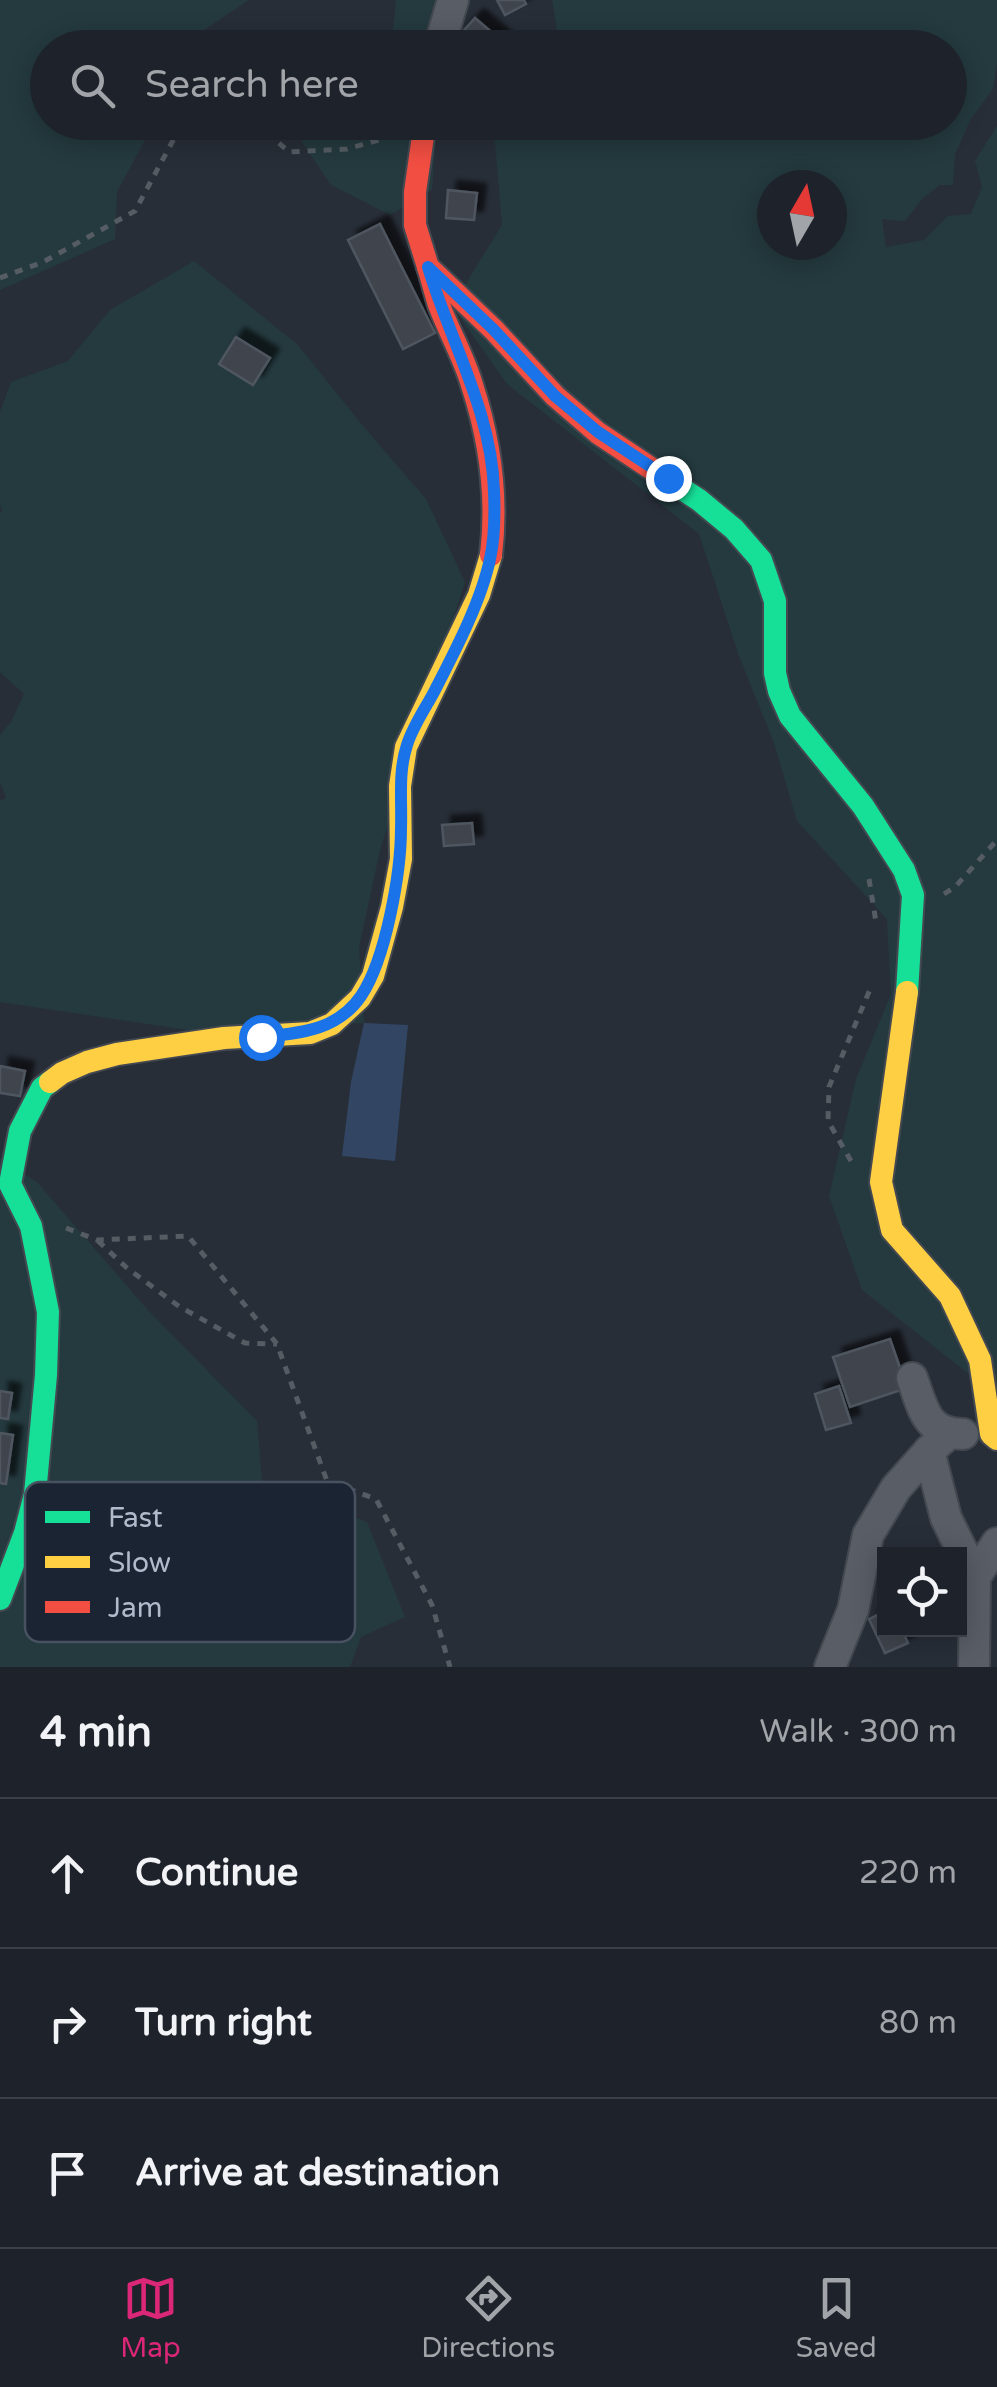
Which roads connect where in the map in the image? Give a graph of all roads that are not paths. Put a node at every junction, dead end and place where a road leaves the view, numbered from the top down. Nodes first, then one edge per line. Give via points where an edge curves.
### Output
1 (452, 0) edge
2 (444, 30) edge
3 (422, 140) edge
4 (428, 267) junction
5 (5, 1174) edge
6 (986, 1357) edge
7 (912, 1378) dead end
8 (994, 1436) edge
9 (938, 1442) junction
10 (36, 1482) edge
11 (25, 1533) edge
12 (997, 1543) edge
13 (975, 1577) junction
14 (0, 1599) edge
15 (830, 1667) edge
16 (974, 1667) edge

1 - 2 street
3 - 4 street via 415,226
4 - 5 street via 482,421 494,529 479,595 406,747 401,859 373,976 348,1011 310,1032 117,1054 62,1074 42,1088
4 - 6 street via 555,396 699,500 761,560 775,601 775,673 784,704 882,835 913,896 882,1182 892,1230 950,1296
5 - 10 street via 25,1211 48,1312
6 - 8 street via 980,1360
7 - 9 street
8 - 9 street
9 - 13 street via 946,1518
9 - 15 street via 896,1488 868,1535 853,1610
11 - 14 street
12 - 13 street
13 - 16 street

